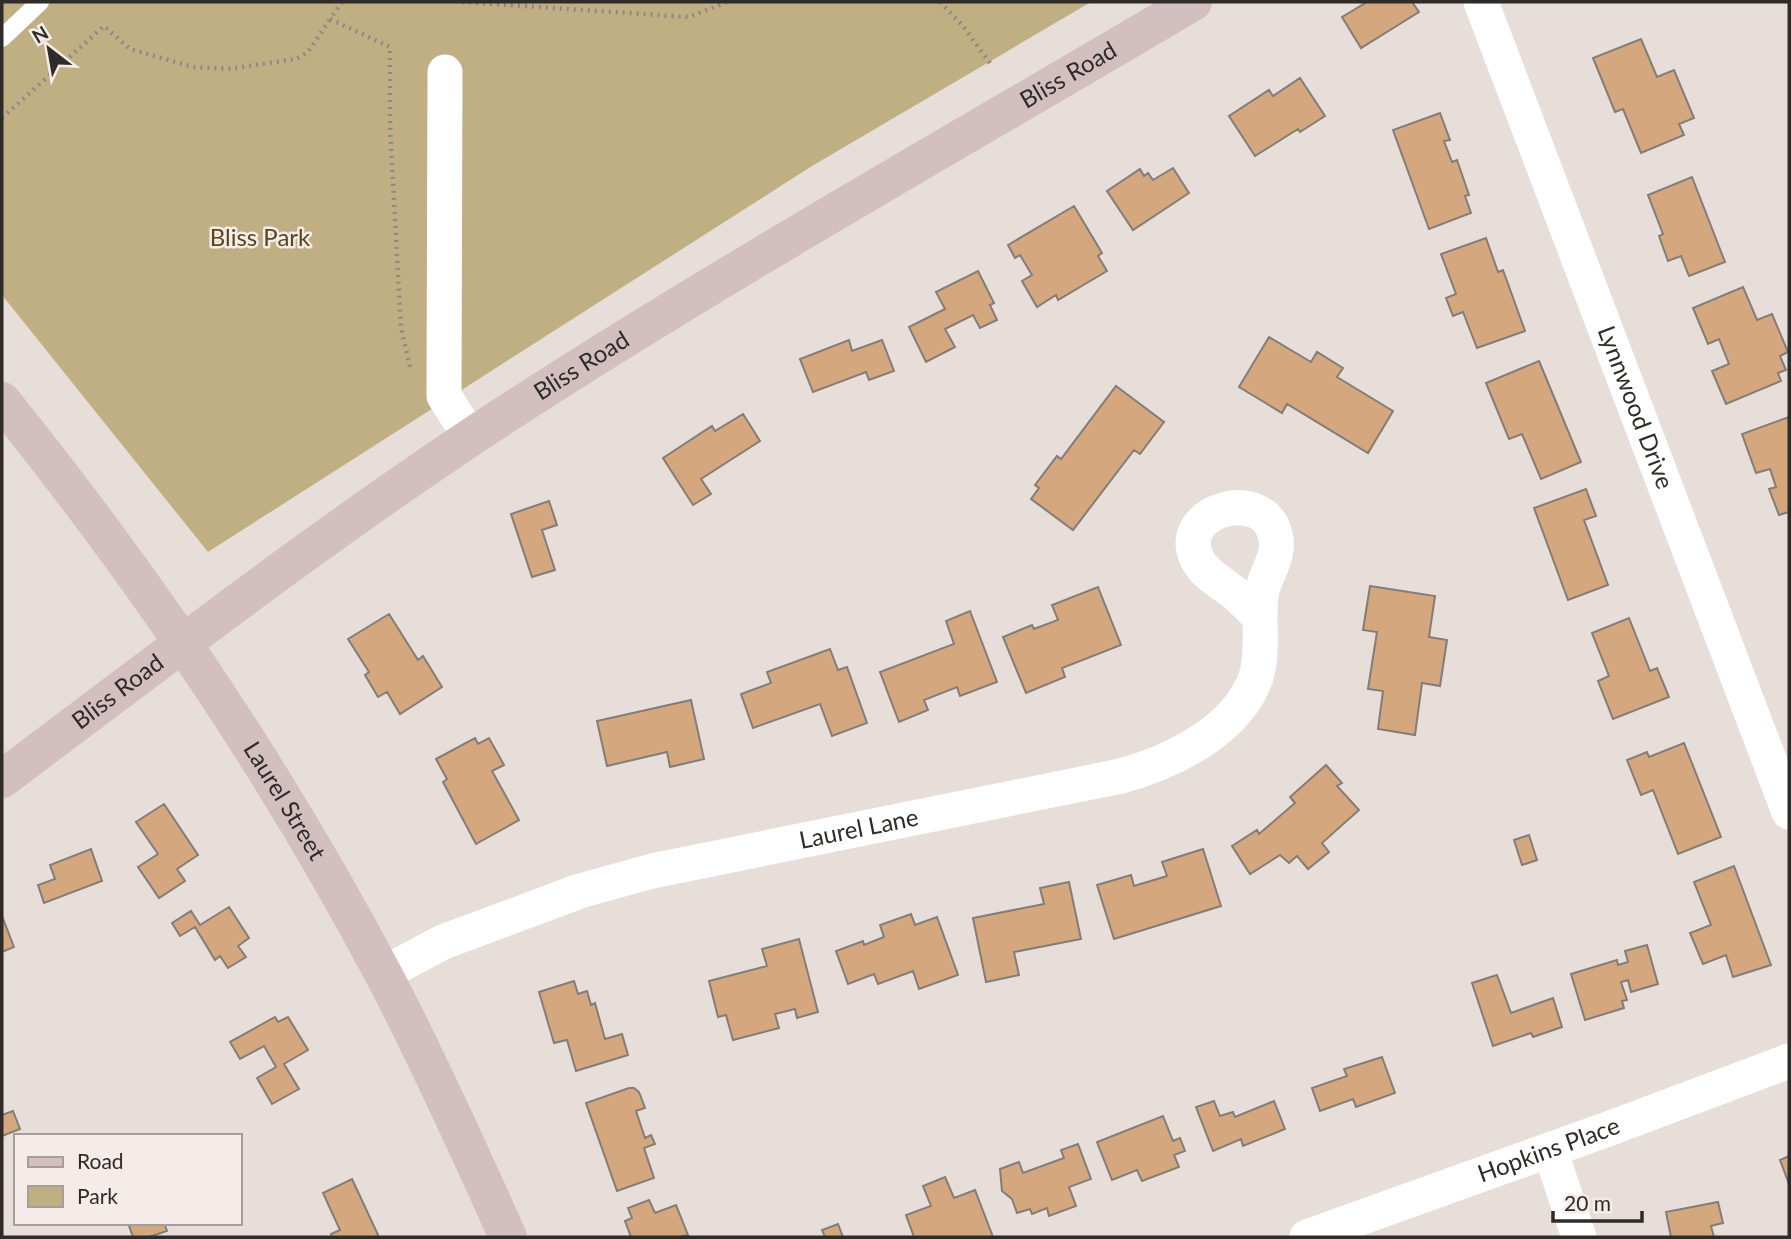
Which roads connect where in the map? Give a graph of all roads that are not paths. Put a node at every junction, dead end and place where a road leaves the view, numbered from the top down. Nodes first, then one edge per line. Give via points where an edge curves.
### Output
1 (40, 2) edge
2 (1193, 2) edge
3 (1480, 2) edge
4 (2, 38) edge
5 (445, 72) dead end
6 (2, 401) edge
7 (471, 438) junction
8 (1260, 617) dead end
9 (182, 645) junction
10 (2, 779) edge
11 (1789, 812) edge
12 (383, 974) junction
13 (1789, 1061) edge
14 (1550, 1150) junction
15 (508, 1237) edge
16 (1307, 1237) edge
17 (1579, 1237) edge

1 - 4 lane
2 - 7 main road, Bliss Road via 698,295
3 - 11 street, Lynnwood Drive
5 - 7 street via 444,396
6 - 9 main road, Laurel Street
7 - 9 main road, Bliss Road
8 - 12 street, Laurel Lane via 1259,662 1247,695 1207,737 1149,768 652,871 580,891 443,942
9 - 10 main road, Bliss Road
9 - 12 main road, Laurel Street via 291,814
12 - 15 main road, Laurel Street
13 - 14 street, Hopkins Place
14 - 16 street, Hopkins Place
14 - 17 street

